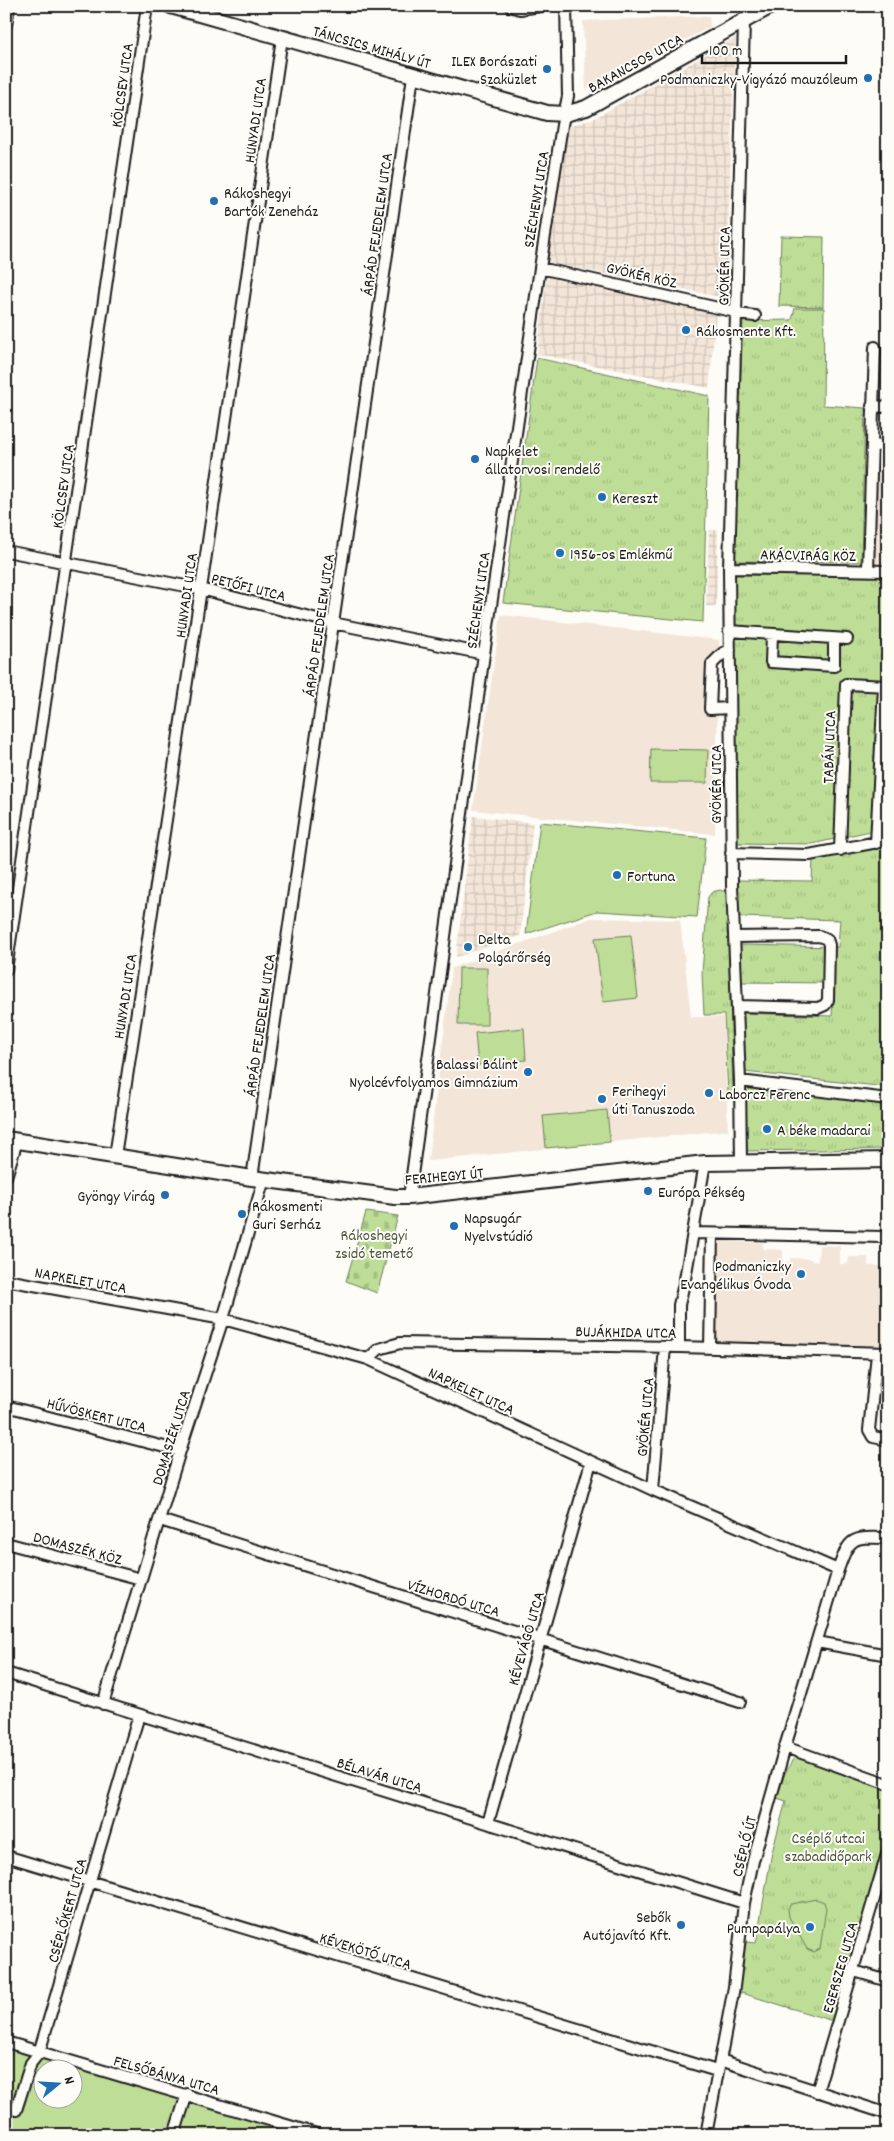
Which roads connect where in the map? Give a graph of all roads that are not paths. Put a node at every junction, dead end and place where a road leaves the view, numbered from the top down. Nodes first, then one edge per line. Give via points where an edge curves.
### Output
1 (9, 6) edge
2 (147, 6) edge
3 (171, 6) edge
4 (510, 6) edge
5 (541, 6) edge
6 (566, 6) edge
7 (772, 6) edge
8 (744, 22) junction
9 (6, 25) edge
10 (282, 38) junction
11 (413, 76) junction
12 (565, 114) junction
13 (540, 268) junction
14 (736, 313) junction
15 (755, 316) dead end
16 (875, 347) dead end
17 (872, 406) junction
18 (888, 407) edge
19 (872, 445) junction
20 (888, 446) edge
21 (6, 551) edge
22 (66, 563) junction
23 (729, 568) junction
24 (868, 570) junction
25 (888, 571) edge
26 (201, 589) junction
27 (334, 623) junction
28 (729, 631) junction
29 (772, 635) junction
30 (834, 639) junction
31 (847, 639) dead end
32 (730, 650) junction
33 (484, 654) junction
34 (886, 686) edge
35 (730, 708) junction
36 (888, 840) edge
37 (876, 842) junction
38 (840, 850) junction
39 (731, 853) junction
40 (734, 937) junction
41 (6, 970) edge
42 (737, 1006) junction
43 (740, 1081) junction
44 (888, 1099) edge
45 (12, 1140) edge
46 (115, 1156) junction
47 (888, 1160) edge
48 (741, 1161) junction
49 (705, 1164) junction
50 (6, 1177) edge
51 (258, 1179) junction
52 (409, 1198) junction
53 (693, 1233) junction
54 (712, 1234) junction
55 (888, 1235) edge
56 (6, 1280) edge
57 (223, 1319) junction
58 (665, 1347) junction
59 (679, 1347) junction
60 (710, 1348) junction
61 (888, 1353) edge
62 (877, 1354) junction
63 (368, 1358) junction
64 (6, 1406) edge
65 (888, 1440) edge
66 (180, 1451) junction
67 (591, 1462) junction
68 (653, 1490) junction
69 (160, 1520) junction
70 (888, 1538) edge
71 (6, 1543) edge
72 (838, 1570) junction
73 (141, 1579) junction
74 (540, 1640) junction
75 (817, 1642) junction
76 (888, 1656) edge
77 (6, 1673) edge
78 (740, 1702) dead end
79 (103, 1704) junction
80 (139, 1715) junction
81 (785, 1747) junction
82 (888, 1784) edge
83 (488, 1823) junction
84 (888, 1851) edge
85 (6, 1856) edge
86 (90, 1883) junction
87 (744, 1903) junction
88 (854, 1971) junction
89 (888, 1981) edge
90 (6, 2042) edge
91 (40, 2053) junction
92 (720, 2060) junction
93 (717, 2071) junction
94 (816, 2092) junction
95 (187, 2094) junction
96 (16, 2110) dead end
97 (888, 2114) edge
98 (174, 2135) edge
99 (320, 2135) edge
100 (706, 2135) edge

1 - 9 street
2 - 22 street, KÖLCSEY UTCA
3 - 10 main road, TÁNCSICS MIHÁLY ÚT
4 - 5 street via 520,9
6 - 12 street, SZÉCHENYI UTCA via 568,96
7 - 8 main road, BAKANCSOS UTCA
8 - 12 main road, BAKANCSOS UTCA via 586,108
8 - 14 street, GYÖKÉR UTCA
10 - 11 main road, TÁNCSICS MIHÁLY ÚT
10 - 26 street, HUNYADI UTCA
11 - 12 main road, TÁNCSICS MIHÁLY ÚT via 547,113
11 - 27 street, ÁRPÁD FEJEDELEM UTCA
12 - 13 street, SZÉCHENYI UTCA
13 - 14 street, GYÖKÉR KÖZ
13 - 33 street, SZÉCHENYI UTCA
14 - 15 street, GYÖKÉR KÖZ
14 - 23 street, GYÖKÉR UTCA
16 - 17 street
17 - 18 street
17 - 19 street
19 - 20 street
19 - 24 street
21 - 22 street, PETŐFI UTCA
22 - 26 street, PETŐFI UTCA
22 - 41 street, KÖLCSEY UTCA
23 - 24 street, AKÁCVIRÁG KÖZ
23 - 28 street, GYÖKÉR UTCA
24 - 25 street, AKÁCVIRÁG KÖZ
26 - 27 street, PETŐFI UTCA
26 - 46 street, HUNYADI UTCA
27 - 33 street, PETŐFI UTCA
27 - 51 street, ÁRPÁD FEJEDELEM UTCA
28 - 29 street
28 - 32 street, GYÖKÉR UTCA
29 - 30 street
29 - 30 street via 772,662 834,666
30 - 31 street
32 - 35 street, GYÖKÉR UTCA
32 - 35 street via 712,664 710,708
33 - 52 street, SZÉCHENYI UTCA
34 - 37 street, TABÁN UTCA
34 - 38 street, TABÁN UTCA via 846,684
35 - 39 street, GYÖKÉR UTCA
36 - 37 street
37 - 38 street
38 - 39 street via 809,855
39 - 40 street, GYÖKÉR UTCA
40 - 42 street, GYÖKÉR UTCA
40 - 42 street via 819,936 827,939 829,945 828,1000 825,1005 818,1008
42 - 43 street, GYÖKÉR UTCA
43 - 44 street
43 - 48 street, GYÖKÉR UTCA
45 - 46 main road, FERIHEGYI ÚT
45 - 50 street
46 - 51 main road, FERIHEGYI ÚT
47 - 48 main road, FERIHEGYI ÚT
48 - 49 main road, FERIHEGYI ÚT
49 - 52 main road, FERIHEGYI ÚT
49 - 53 street
51 - 52 main road, FERIHEGYI ÚT
51 - 57 street, DOMASZÉK UTCA
53 - 54 street
53 - 59 street via 679,1305
54 - 55 street
54 - 60 street
56 - 57 street, NAPKELET UTCA
57 - 63 street, NAPKELET UTCA
57 - 66 street, DOMASZÉK UTCA
58 - 59 street, BUJÁKHIDA UTCA
58 - 63 street, BUJÁKHIDA UTCA via 400,1343 379,1349
58 - 68 street, GYÖKÉR UTCA
59 - 60 street, BUJÁKHIDA UTCA
60 - 62 street, BUJÁKHIDA UTCA
61 - 62 street, BUJÁKHIDA UTCA
62 - 65 street via 869,1430 873,1437
63 - 67 street, NAPKELET UTCA
64 - 66 street, HŰVÖSKERT UTCA
66 - 69 street, DOMASZÉK UTCA
67 - 68 street, NAPKELET UTCA
67 - 74 street, KÉVEVÁGÓ UTCA
68 - 72 street, NAPKELET UTCA
69 - 73 street, DOMASZÉK UTCA
69 - 74 street, VÍZHORDÓ UTCA
70 - 72 street via 853,1540 846,1547
71 - 73 street, DOMASZÉK KÖZ
72 - 75 street, CSÉPLŐ ÚT
73 - 79 street, DOMASZÉK UTCA
74 - 78 street, VÍZHORDÓ UTCA
74 - 83 street, KÉVEVÁGÓ UTCA
75 - 76 street
75 - 81 street, CSÉPLŐ ÚT
77 - 79 street, BÉLAVÁR UTCA
79 - 80 street, BÉLAVÁR UTCA
80 - 83 street, BÉLAVÁR UTCA
80 - 86 street, CSÉPLŐKERT UTCA
81 - 82 street
81 - 87 street, CSÉPLŐ ÚT
83 - 87 street, BÉLAVÁR UTCA
84 - 88 street, EGERSZEG UTCA
85 - 86 street, KÉVEKÖTŐ UTCA
86 - 91 street, CSÉPLŐKERT UTCA
86 - 93 street, KÉVEKÖTŐ UTCA
87 - 92 street, CSÉPLŐ ÚT via 734,1987
88 - 89 street
88 - 94 street, EGERSZEG UTCA
90 - 91 street, FELSŐBÁNYA UTCA
91 - 95 street, FELSŐBÁNYA UTCA
91 - 96 street, CSÉPLŐKERT UTCA via 31,2062
92 - 93 street, CSÉPLŐ ÚT
92 - 94 street
93 - 100 street, CSÉPLŐ ÚT
94 - 97 street
95 - 98 street
95 - 99 street, FELSŐBÁNYA UTCA

